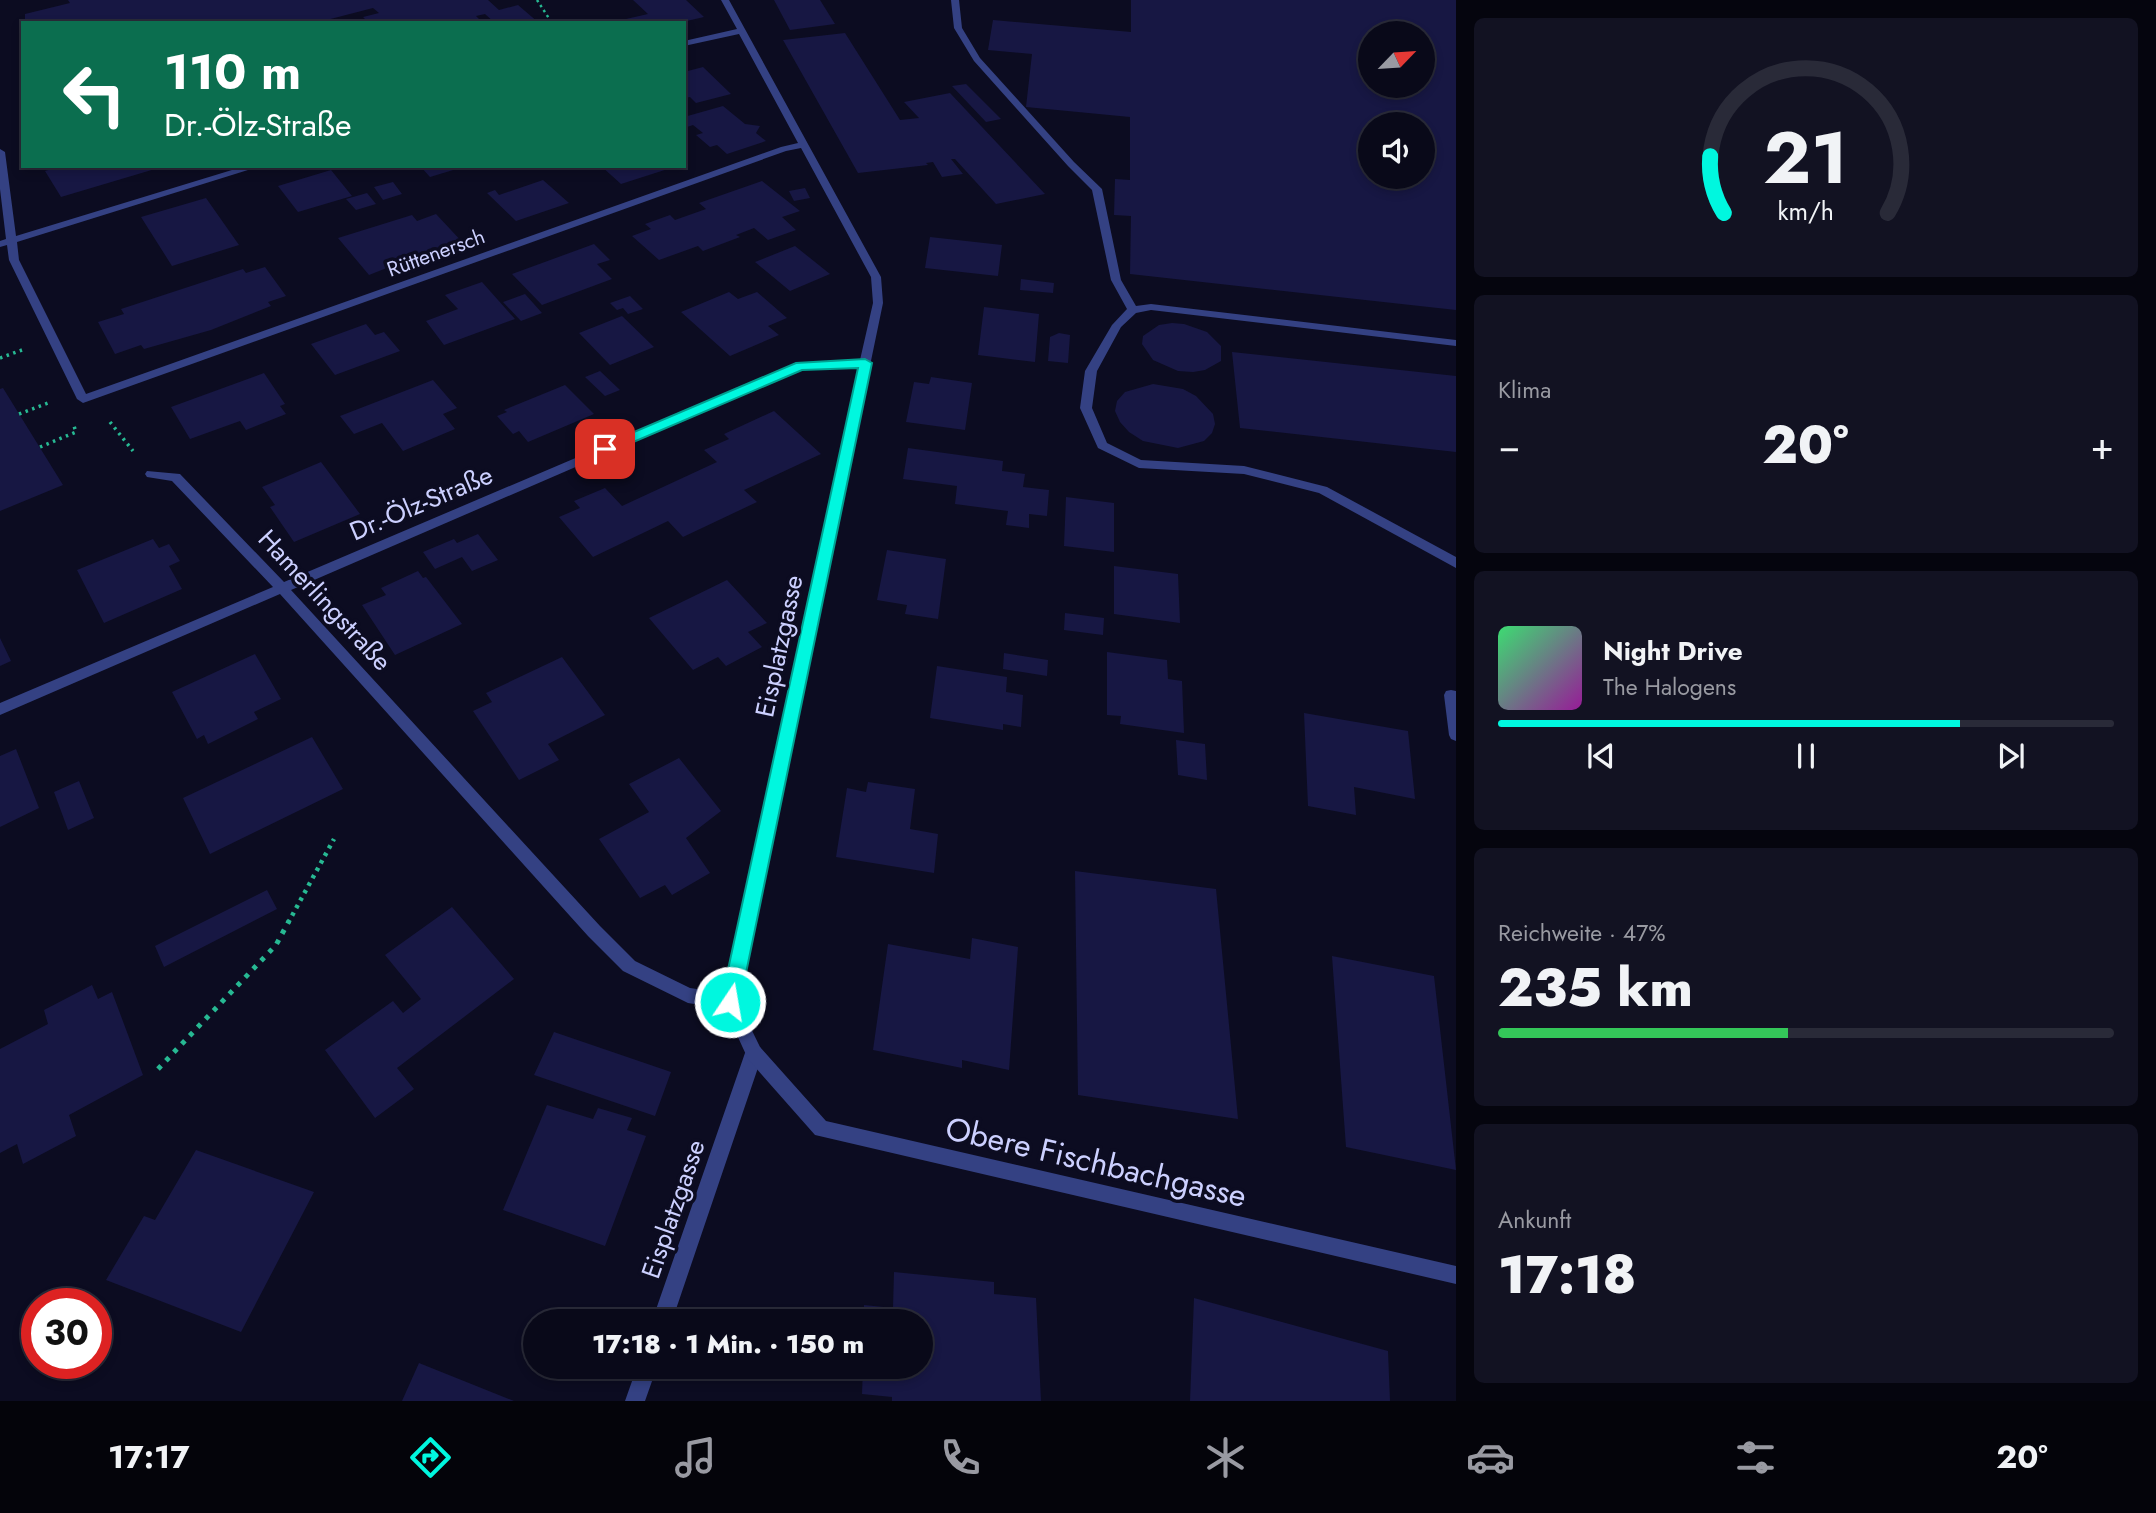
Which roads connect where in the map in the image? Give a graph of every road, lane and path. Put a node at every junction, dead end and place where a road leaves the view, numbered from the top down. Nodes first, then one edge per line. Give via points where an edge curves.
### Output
1 (537, 0) edge
2 (725, 0) edge
3 (955, 0) edge
4 (551, 21) edge
5 (741, 31) junction
6 (686, 43) edge
7 (803, 145) junction
8 (0, 152) edge
9 (249, 168) edge
10 (5, 243) edge
11 (1133, 310) junction
12 (1456, 343) edge
13 (865, 363) junction
14 (83, 399) junction
15 (151, 474) joint
16 (1456, 563) edge
17 (281, 587) junction
18 (1451, 695) dead end
19 (0, 709) edge
20 (1456, 735) edge
21 (334, 839) dead end
22 (730, 1002) junction
23 (754, 1054) junction
24 (158, 1069) dead end
25 (1456, 1275) edge
26 (666, 1309) edge
27 (643, 1379) edge
28 (635, 1401) edge

1 - 4 path
2 - 5 street, Eisplatzgasse
3 - 11 street via 958,28 976,59 1097,189 1116,280
5 - 6 street
5 - 7 street, Eisplatzgasse
7 - 13 street, Eisplatzgasse via 876,277 878,303
7 - 14 street, Rüttenersch
8 - 10 street via 10,217
9 - 10 street
10 - 14 street
11 - 12 street via 1151,307
11 - 16 street via 1117,325 1090,371 1086,408 1102,445 1139,464 1244,470 1323,490
13 - 17 street, Dr.-Ölz-Straße via 800,366
13 - 22 street, Eisplatzgasse
14 - 15 path via 100,408
15 - 17 street, Hamerlingstraße via 176,477
17 - 19 street, Dr.-Ölz-Straße
17 - 22 street, Hamerlingstraße via 629,966 688,995
18 - 20 street
21 - 24 path via 276,946
22 - 23 street
23 - 25 street, Obere Fischbachgasse via 821,1129
23 - 26 street, Eisplatzgasse
27 - 28 street

